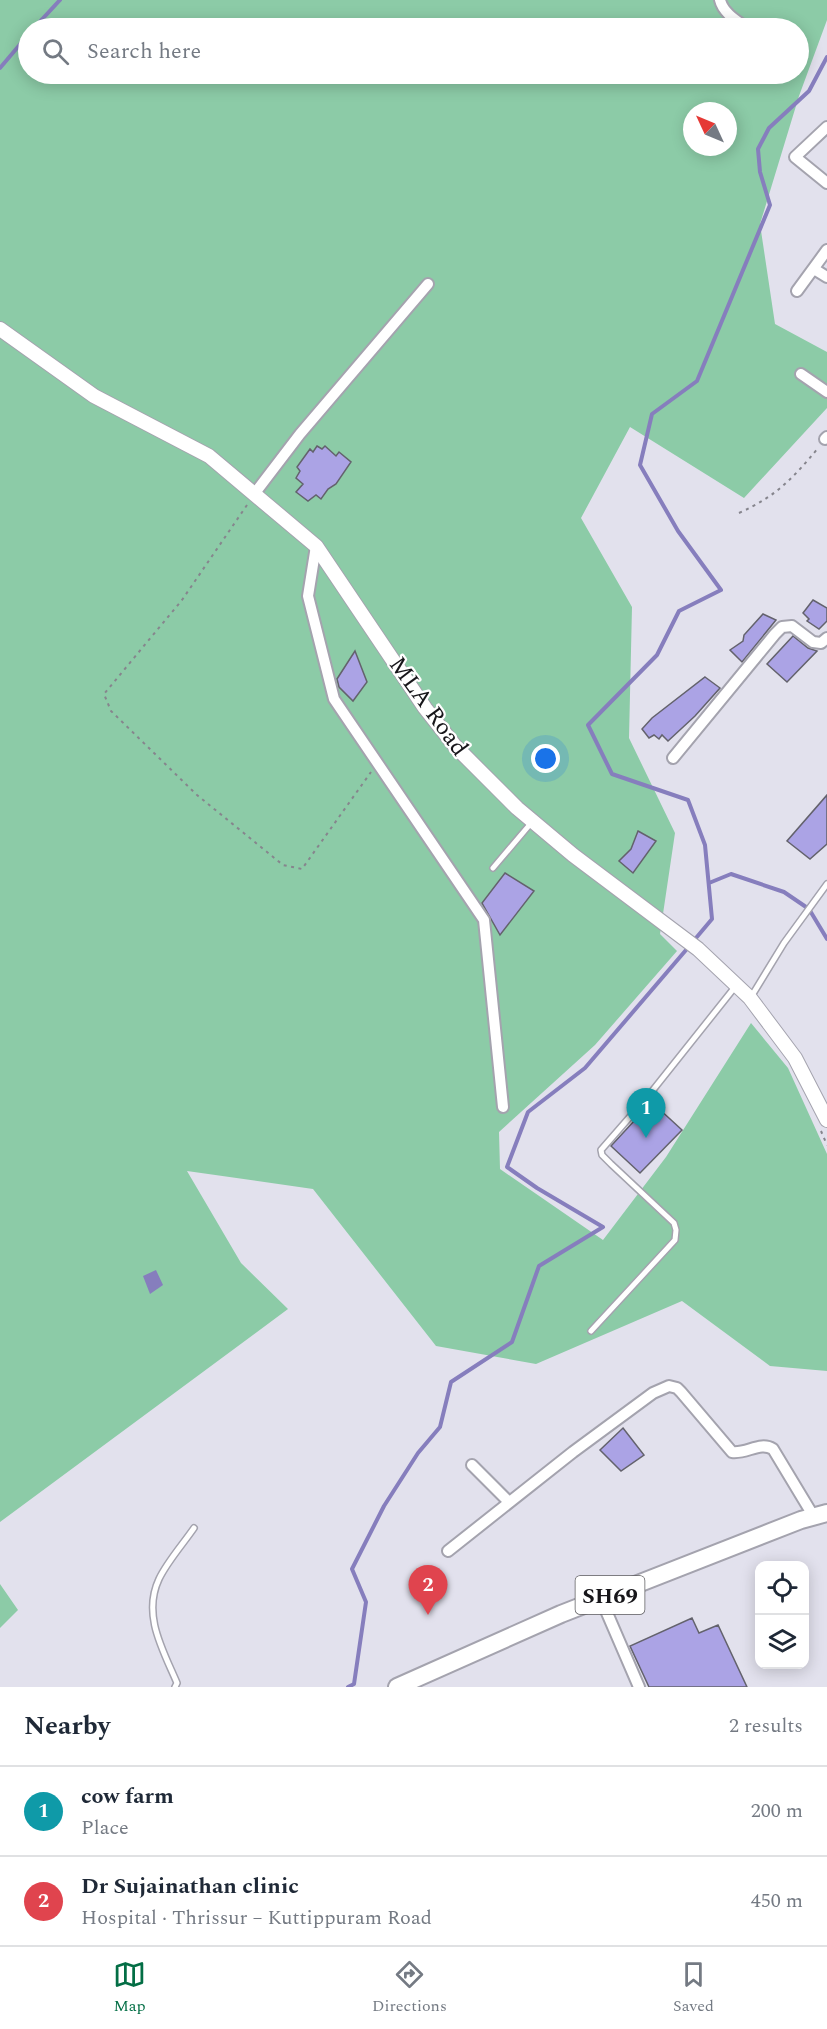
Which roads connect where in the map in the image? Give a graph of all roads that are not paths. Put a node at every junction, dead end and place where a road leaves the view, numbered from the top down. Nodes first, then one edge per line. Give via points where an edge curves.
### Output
1 (720, 0) edge
2 (734, 18) edge
3 (827, 127) edge
4 (827, 183) edge
5 (827, 250) edge
6 (814, 269) junction
7 (827, 277) edge
8 (428, 284) dead end
9 (797, 291) dead end
10 (0, 329) edge
11 (801, 374) dead end
12 (827, 392) edge
13 (255, 493) junction
14 (316, 546) junction
15 (827, 638) edge
16 (674, 758) dead end
17 (533, 821) junction
18 (493, 868) dead end
19 (827, 884) edge
20 (736, 986) junction
21 (750, 998) junction
22 (503, 1107) dead end
23 (827, 1120) edge
24 (591, 1331) dead end
25 (472, 1465) dead end
26 (509, 1502) junction
27 (821, 1515) edge
28 (194, 1528) dead end
29 (447, 1551) dead end
30 (601, 1599) junction
31 (175, 1687) edge
32 (397, 1687) edge
33 (639, 1687) edge

1 - 2 street
3 - 4 street via 795,157
5 - 6 street
6 - 7 street
6 - 9 street
8 - 13 street
10 - 13 street, MLA Road via 94,396 209,456
11 - 12 street
13 - 14 street, MLA Road
14 - 17 street, MLA Road via 454,746
14 - 22 street via 308,596 334,699 484,921
15 - 16 street via 813,642 792,626 782,627
17 - 18 lane
17 - 20 street, MLA Road via 698,950
19 - 21 lane
20 - 21 street, MLA Road
20 - 24 lane via 601,1150 676,1230 675,1240
21 - 23 street, MLA Road via 795,1058
25 - 26 street
26 - 27 street via 653,1393 669,1386 681,1392 732,1452 762,1446 773,1449
26 - 29 street
27 - 30 main road, SH69
28 - 31 lane via 159,1579 152,1609 154,1629 177,1683
30 - 32 main road, SH69
30 - 33 street

